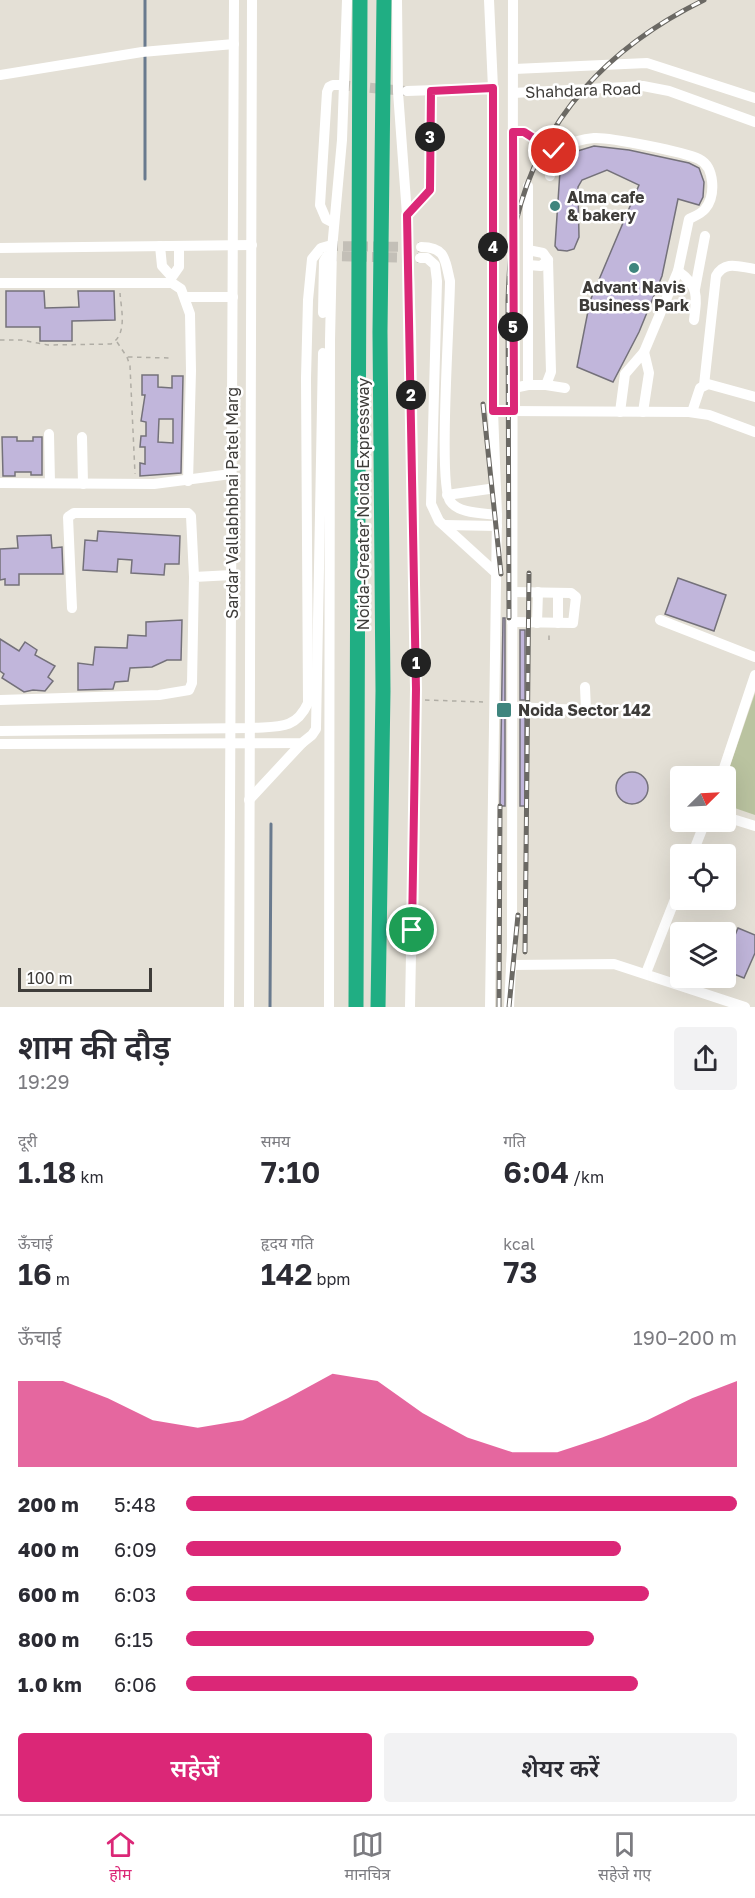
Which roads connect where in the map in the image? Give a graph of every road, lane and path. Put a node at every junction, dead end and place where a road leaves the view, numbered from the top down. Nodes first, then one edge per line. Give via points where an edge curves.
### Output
1 (234, 0) edge
2 (252, 0) edge
3 (347, 0) edge
4 (360, 0) edge
5 (384, 0) edge
6 (397, 0) edge
7 (489, 0) edge
8 (525, 0) edge
9 (514, 1) edge
10 (390, 27) junction
11 (354, 30) junction
12 (234, 41) junction
13 (514, 69) junction
14 (0, 75) edge
15 (340, 85) dead end
16 (493, 88) junction
17 (408, 91) tunnel mouth
18 (431, 91) junction
19 (513, 93) junction
20 (755, 98) edge
21 (755, 122) edge
22 (513, 132) junction
23 (551, 147) junction
24 (550, 176) dead end
25 (528, 186) dead end
26 (407, 215) junction
27 (334, 223) junction
28 (705, 236) dead end
29 (234, 245) junction
30 (252, 245) junction
31 (160, 246) junction
32 (179, 246) junction
33 (0, 248) edge
34 (528, 250) junction
35 (548, 260) junction
36 (528, 265) junction
37 (755, 269) edge
38 (678, 271) junction
39 (172, 280) junction
40 (118, 281) junction
41 (0, 283) edge
42 (695, 289) junction
43 (185, 297) junction
44 (233, 297) junction
45 (694, 320) dead end
46 (0, 340) edge
47 (117, 341) junction
48 (644, 352) junction
49 (127, 357) junction
50 (171, 358) dead end
51 (528, 385) junction
52 (546, 385) junction
53 (704, 385) junction
54 (514, 388) junction
55 (565, 388) dead end
56 (755, 397) edge
57 (493, 411) junction
58 (514, 411) junction
59 (620, 412) junction
60 (643, 412) junction
61 (692, 412) junction
62 (755, 432) edge
63 (49, 434) dead end
64 (82, 437) dead end
65 (231, 474) junction
66 (188, 481) junction
67 (0, 483) edge
68 (50, 483) junction
69 (83, 484) junction
70 (136, 484) junction
71 (496, 488) junction
72 (447, 495) junction
73 (497, 520) junction
74 (444, 525) junction
75 (496, 573) junction
76 (232, 575) junction
77 (194, 577) junction
78 (513, 592) junction
79 (538, 592) junction
80 (558, 593) junction
81 (72, 608) dead end
82 (660, 620) dead end
83 (512, 622) junction
84 (537, 623) junction
85 (558, 623) junction
86 (755, 657) edge
87 (755, 675) edge
88 (585, 687) dead end
89 (416, 699) junction
90 (0, 700) edge
91 (483, 702) dead end
92 (513, 708) junction
93 (586, 710) junction
94 (605, 711) dead end
95 (230, 728) junction
96 (250, 728) junction
97 (0, 731) edge
98 (230, 742) junction
99 (250, 742) junction
100 (302, 743) junction
101 (0, 744) edge
102 (725, 766) edge
103 (249, 800) junction
104 (736, 820) edge
105 (755, 826) edge
106 (671, 910) edge
107 (511, 964) junction
108 (646, 973) junction
109 (229, 1007) edge
110 (249, 1007) edge
111 (329, 1007) edge
112 (356, 1007) edge
113 (378, 1007) edge
114 (410, 1007) edge
115 (490, 1007) edge
116 (509, 1007) edge
117 (745, 1007) edge

1 - 12 street, Sardar Vallabhbhai Patel Marg
2 - 30 street, Sardar Vallabhbhai Patel Marg
3 - 11 street
4 - 11 highway, Noida-Greater Noida Expressway
5 - 10 highway, Noida-Greater Noida Expressway
6 - 10 street
7 - 16 street
8 - 9 street
9 - 13 street
10 - 26 street
10 - 113 highway, Noida-Greater Noida Expressway via 380,332 383,691
11 - 27 street
11 - 112 highway, Noida-Greater Noida Expressway
12 - 14 street
12 - 29 street, Sardar Vallabhbhai Patel Marg
13 - 19 street
13 - 20 street, Shahdara Road via 646,63
15 - 27 street via 329,87 327,92 320,205 326,219
16 - 18 street
16 - 57 street
17 - 18 street
18 - 26 street via 430,190
19 - 21 street, Shahdara Road via 643,86 669,91
19 - 22 street
22 - 23 street via 524,132
22 - 54 street
23 - 24 street
23 - 38 street via 597,137 701,159 710,172 712,195 705,208 689,219
25 - 34 street
26 - 89 street
27 - 111 street via 330,340
28 - 42 street
29 - 30 street
29 - 32 street
29 - 44 street, Sardar Vallabhbhai Patel Marg
30 - 96 street, Sardar Vallabhbhai Patel Marg
31 - 32 street
31 - 33 street
31 - 39 street via 162,267
32 - 39 street via 179,267
34 - 35 street via 543,253
34 - 36 street
35 - 36 street via 541,266
35 - 52 street via 551,372
36 - 51 street
37 - 53 street via 728,265 720,268 716,276
38 - 42 street
38 - 48 street
39 - 40 street
39 - 43 street
40 - 41 street
40 - 47 path via 122,320
42 - 45 street
43 - 44 street
43 - 66 street via 190,314 191,371
44 - 65 street, Sardar Vallabhbhai Patel Marg
46 - 47 path via 83,346
47 - 49 path
48 - 59 street via 625,374
48 - 60 street via 649,373
49 - 50 path
49 - 70 path
51 - 52 street
51 - 54 street
52 - 55 street
53 - 56 street
53 - 61 street
54 - 58 street
57 - 58 street
57 - 71 street
58 - 59 street
58 - 78 street
59 - 60 street
60 - 61 street
61 - 62 street
63 - 68 street
64 - 69 street
65 - 66 street
65 - 76 street, Sardar Vallabhbhai Patel Marg
66 - 70 street
67 - 68 street
68 - 69 street
69 - 70 street
71 - 72 street
71 - 73 street
72 - 73 street via 456,507
72 - 74 street via 450,281 444,257 432,247 420,252 435,265 437,281 431,504
73 - 74 street
73 - 75 street
74 - 75 street
75 - 115 street
76 - 77 street
76 - 95 street, Sardar Vallabhbhai Patel Marg
77 - 81 street via 188,513 74,513 68,518
77 - 90 street via 189,690 159,696
78 - 79 street
78 - 83 street
79 - 80 street
79 - 84 street
80 - 85 street
80 - 85 street via 576,597 574,621
82 - 86 street
83 - 84 street
83 - 92 street
84 - 85 street
87 - 102 street
88 - 93 street
89 - 91 path
89 - 114 street
92 - 93 street
92 - 107 street
93 - 94 street
95 - 96 street
95 - 97 street
95 - 98 street, Sardar Vallabhbhai Patel Marg
96 - 99 street, Sardar Vallabhbhai Patel Marg
96 - 100 street via 288,725 302,717 308,703 308,300 312,259 321,248 328,251 324,261 316,729
98 - 99 street
98 - 101 street
98 - 109 street, Sardar Vallabhbhai Patel Marg
99 - 100 street
99 - 103 street, Sardar Vallabhbhai Patel Marg
100 - 103 street
103 - 110 street, Sardar Vallabhbhai Patel Marg
104 - 105 street
106 - 108 street
107 - 108 street via 614,964
107 - 116 street
108 - 117 street

